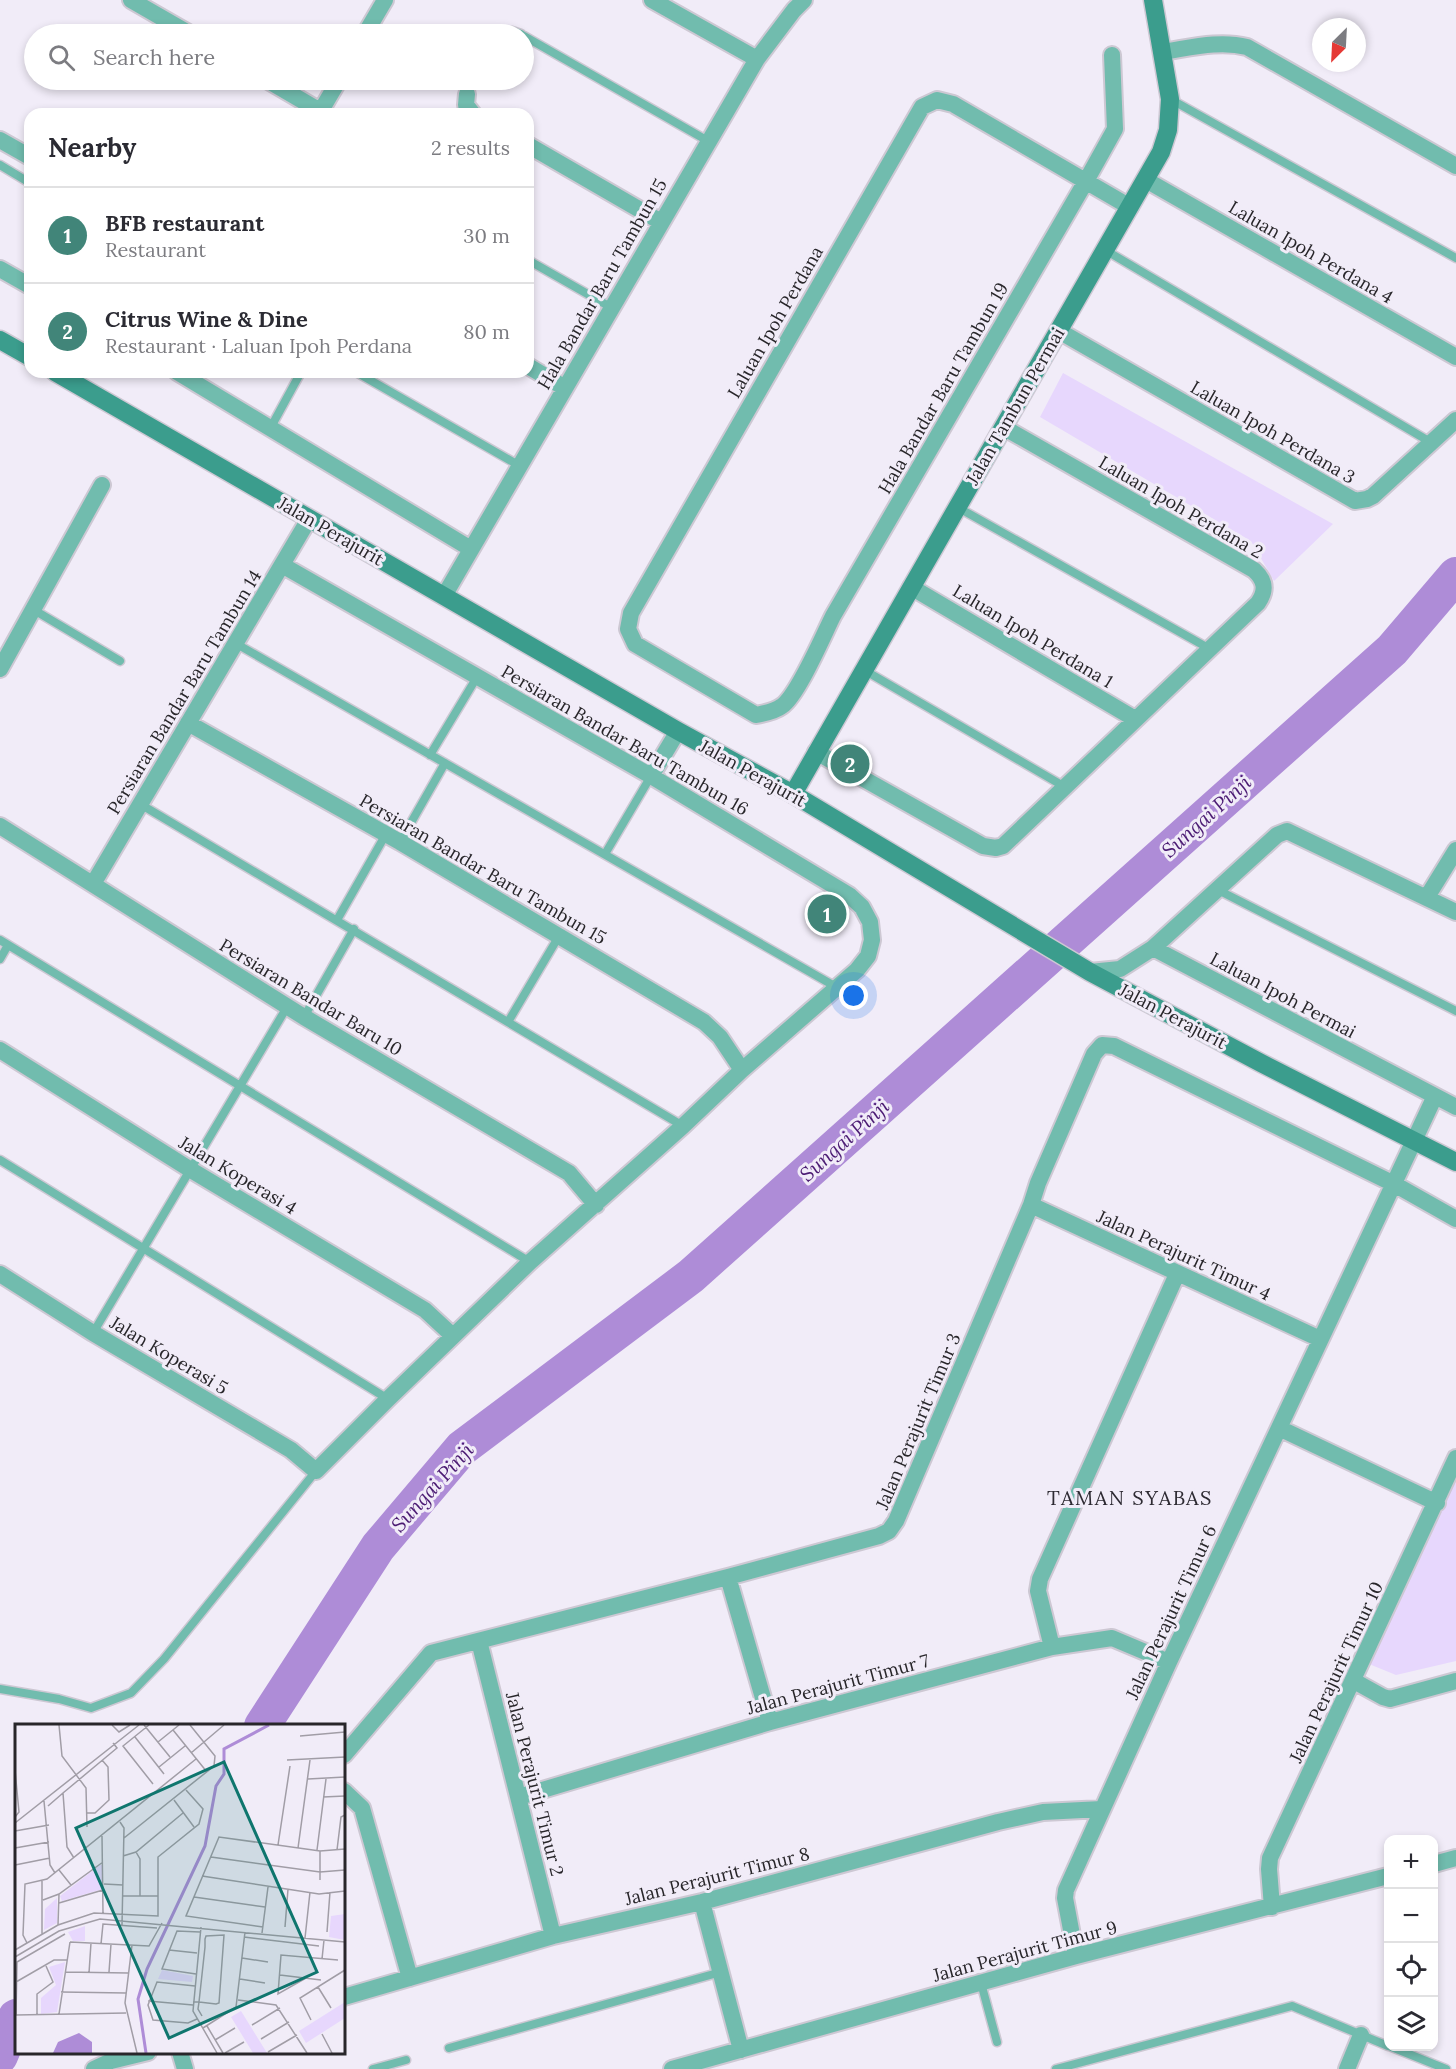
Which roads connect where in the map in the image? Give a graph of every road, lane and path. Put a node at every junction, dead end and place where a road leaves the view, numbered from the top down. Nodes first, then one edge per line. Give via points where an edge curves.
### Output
1 (131, 0) edge
2 (385, 0) edge
3 (652, 0) edge
4 (804, 0) edge
5 (1153, 0) edge
6 (173, 24) edge
7 (371, 24) edge
8 (534, 42) edge
9 (1162, 52) junction
10 (1112, 55) dead end
11 (757, 59) junction
12 (284, 90) edge
13 (333, 90) edge
14 (470, 90) edge
15 (1170, 99) junction
16 (313, 108) edge
17 (322, 108) edge
18 (468, 108) edge
19 (0, 140) edge
20 (708, 141) junction
21 (534, 149) edge
22 (24, 154) edge
23 (0, 165) edge
24 (1456, 166) edge
25 (24, 179) edge
26 (1146, 180) junction
27 (1086, 181) junction
28 (1130, 207) junction
29 (661, 222) junction
30 (1105, 250) junction
31 (1456, 258) edge
32 (534, 263) edge
33 (0, 268) edge
34 (24, 282) edge
35 (612, 308) junction
36 (1059, 331) junction
37 (0, 340) edge
38 (24, 354) edge
39 (1456, 357) edge
40 (534, 370) edge
41 (66, 378) edge
42 (187, 378) edge
43 (298, 378) edge
44 (366, 378) edge
45 (565, 388) junction
46 (1456, 420) edge
47 (270, 427) junction
48 (1003, 427) junction
49 (1432, 443) junction
50 (520, 466) junction
51 (102, 485) dead end
52 (957, 507) junction
53 (309, 519) junction
54 (471, 549) junction
55 (282, 565) junction
56 (912, 587) junction
57 (444, 596) junction
58 (34, 610) junction
59 (236, 643) junction
60 (1210, 649) junction
61 (120, 661) dead end
62 (0, 669) edge
63 (864, 670) junction
64 (477, 677) junction
65 (756, 715) joint
66 (1135, 719) junction
67 (188, 723) junction
68 (678, 731) junction
69 (816, 752) junction
70 (430, 755) junction
71 (445, 763) junction
72 (651, 776) junction
73 (1065, 787) junction
74 (793, 794) junction
75 (140, 804) junction
76 (0, 826) edge
77 (393, 838) junction
78 (1456, 850) edge
79 (605, 854) junction
80 (93, 884) junction
81 (1218, 890) junction
82 (1427, 897) junction
83 (1456, 912) edge
84 (337, 920) junction
85 (354, 929) junction
86 (559, 936) junction
87 (4, 943) edge
88 (1153, 948) junction
89 (0, 959) edge
90 (1090, 972) junction
91 (839, 988) junction
92 (287, 1007) junction
93 (1456, 1011) edge
94 (304, 1017) junction
95 (508, 1022) junction
96 (0, 1050) edge
97 (742, 1070) junction
98 (241, 1087) junction
99 (1435, 1096) junction
100 (1456, 1107) edge
101 (683, 1126) junction
102 (1414, 1140) junction
103 (0, 1161) edge
104 (1456, 1162) edge
105 (191, 1170) junction
106 (1394, 1184) junction
107 (596, 1205) junction
108 (1032, 1205) junction
109 (1456, 1219) edge
110 (144, 1249) junction
111 (530, 1262) junction
112 (0, 1274) edge
113 (1177, 1274) junction
114 (93, 1333) junction
115 (453, 1336) junction
116 (1320, 1339) junction
117 (388, 1399) junction
118 (1279, 1428) junction
119 (1456, 1458) edge
120 (316, 1471) junction
121 (1437, 1503) junction
122 (728, 1577) junction
123 (479, 1641) junction
124 (1052, 1647) junction
125 (1169, 1662) junction
126 (1354, 1681) junction
127 (1456, 1681) edge
128 (0, 1689) edge
129 (770, 1722) junction
130 (345, 1754) edge
131 (345, 1792) edge
132 (519, 1797) junction
133 (1102, 1809) junction
134 (1456, 1858) edge
135 (1438, 1863) edge
136 (1384, 1877) edge
137 (702, 1902) junction
138 (1272, 1907) junction
139 (553, 1936) junction
140 (1076, 1956) junction
141 (721, 1972) junction
142 (410, 1978) junction
143 (981, 1983) junction
144 (345, 1997) edge
145 (1361, 2035) junction
146 (997, 2042) dead end
147 (1384, 2044) edge
148 (450, 2048) dead end
149 (741, 2050) junction
150 (1401, 2051) edge
151 (140, 2054) edge
152 (181, 2054) edge
153 (406, 2060) dead end
154 (94, 2069) edge
155 (185, 2069) edge
156 (373, 2069) edge
157 (672, 2069) edge
158 (1056, 2069) edge
159 (1347, 2069) edge
160 (1446, 2069) edge

1 - 6 street
2 - 7 street
3 - 11 street
4 - 11 street, Hala Bandar Baru Tambun 15
5 - 9 street, Jalan Tambun Permai
8 - 20 lane
9 - 15 street, Jalan Tambun Permai
9 - 24 street via 1218,44 1247,47
10 - 27 street, Hala Bandar Baru Tambun 19 via 1115,129
11 - 20 street, Hala Bandar Baru Tambun 15
12 - 16 street
13 - 17 street
14 - 18 street
15 - 26 street, Jalan Tambun Permai via 1168,130
15 - 31 lane
19 - 22 street
20 - 29 street, Hala Bandar Baru Tambun 15
21 - 29 street
23 - 25 lane
26 - 28 street, Jalan Tambun Permai
26 - 39 street, Laluan Ipoh Perdana 4
27 - 28 street, Laluan Ipoh Perdana
27 - 65 street, Hala Bandar Baru Tambun 19 via 833,616 800,683 784,705
27 - 65 street, Laluan Ipoh Perdana via 953,104 929,102 917,114 628,621 630,638 641,650
28 - 30 street, Jalan Tambun Permai
29 - 35 street, Hala Bandar Baru Tambun 15
30 - 36 street, Jalan Tambun Permai
30 - 49 lane
32 - 35 lane
33 - 34 street
35 - 45 street, Hala Bandar Baru Tambun 15
36 - 48 street, Jalan Tambun Permai
36 - 49 street, Laluan Ipoh Perdana 3 via 1354,501 1367,500
37 - 38 street
40 - 45 street
41 - 53 street, Jalan Perajurit
42 - 47 street
43 - 47 lane
44 - 50 lane
45 - 50 street, Hala Bandar Baru Tambun 15
46 - 49 street, Laluan Ipoh Perdana 3
47 - 54 street
48 - 52 street, Jalan Tambun Permai
48 - 60 street, Laluan Ipoh Perdana 2 via 1261,576 1264,595
50 - 54 street, Hala Bandar Baru Tambun 15
51 - 58 street
52 - 56 street, Jalan Tambun Permai
52 - 60 lane
53 - 55 street, Persiaran Bandar Baru Tambun 14
53 - 57 street, Jalan Perajurit
54 - 57 street, Hala Bandar Baru Tambun 15
55 - 59 street, Persiaran Bandar Baru Tambun 14
55 - 64 street, Persiaran Bandar Baru Tambun 16
56 - 63 street, Jalan Tambun Permai
56 - 66 street, Laluan Ipoh Perdana 1
57 - 68 street, Jalan Perajurit
58 - 61 lane
58 - 62 street
59 - 67 street, Persiaran Bandar Baru Tambun 14
59 - 70 lane
60 - 66 street, Laluan Ipoh Perdana 2
63 - 69 street, Jalan Tambun Permai
63 - 73 lane
64 - 70 lane
64 - 72 street, Persiaran Bandar Baru Tambun 16
66 - 73 street
67 - 75 street, Persiaran Bandar Baru Tambun 14
67 - 77 street, Persiaran Bandar Baru Tambun 15
68 - 72 street
68 - 74 street, Jalan Perajurit
69 - 73 street via 990,848 1008,842
69 - 74 street, Jalan Tambun Permai
70 - 71 lane
71 - 77 lane
71 - 79 lane
72 - 79 lane
72 - 91 street, Persiaran Bandar Baru Tambun 16 via 849,895 862,907 870,922 872,940 868,956
74 - 90 street, Jalan Perajurit
75 - 80 street, Persiaran Bandar Baru Tambun 14
75 - 84 lane
76 - 80 street, Persiaran Bandar Baru 10
77 - 84 lane
77 - 86 street, Persiaran Bandar Baru Tambun 15
78 - 82 street
79 - 91 lane
80 - 92 street, Persiaran Bandar Baru 10
81 - 82 street via 1277,835 1287,831
81 - 88 street
81 - 93 lane
82 - 83 street
84 - 85 lane
85 - 94 lane
85 - 95 lane
86 - 95 lane
86 - 97 street, Persiaran Bandar Baru Tambun 15 via 704,1022
87 - 89 lane
87 - 98 lane
88 - 90 street via 1120,969
88 - 99 street, Laluan Ipoh Permai
90 - 102 street, Jalan Perajurit
91 - 97 street, Persiaran Bandar Baru Tambun 16
92 - 94 street, Persiaran Bandar Baru 10
92 - 98 lane
94 - 107 street, Persiaran Bandar Baru 10 via 569,1173
95 - 101 lane
96 - 105 street, Jalan Koperasi 4
97 - 101 street, Persiaran Bandar Baru Tambun 16
98 - 105 lane
98 - 111 lane
99 - 100 street, Laluan Ipoh Permai
99 - 102 street, Jalan Perajurit Timur 6
101 - 107 street, Persiaran Bandar Baru Tambun 16
102 - 104 street, Jalan Perajurit
102 - 106 street, Jalan Perajurit Timur 6
103 - 110 lane
105 - 110 lane
105 - 115 street, Jalan Koperasi 4 via 425,1310
106 - 108 street, Jalan Perajurit Timur 3 via 1114,1046 1102,1046 1094,1054
106 - 109 street
106 - 116 street, Jalan Perajurit Timur 6
107 - 111 street, Persiaran Bandar Baru Tambun 16
108 - 113 street, Jalan Perajurit Timur 4
108 - 122 street, Jalan Perajurit Timur 3 via 893,1526 879,1536
110 - 114 lane
110 - 117 lane
111 - 115 street, Persiaran Bandar Baru Tambun 16
112 - 114 street, Jalan Koperasi 5
113 - 116 street, Jalan Perajurit Timur 4
113 - 124 street via 1040,1579 1038,1591
114 - 120 street, Jalan Koperasi 5 via 291,1450
115 - 117 street, Persiaran Bandar Baru Tambun 16
116 - 118 street, Jalan Perajurit Timur 6
117 - 120 street, Persiaran Bandar Baru Tambun 16
118 - 121 street
118 - 125 street, Jalan Perajurit Timur 6
119 - 121 street, Jalan Perajurit Timur 10
120 - 128 lane via 164,1659 131,1693 91,1708
121 - 126 street, Jalan Perajurit Timur 10
122 - 123 street, Jalan Perajurit Timur 3
122 - 129 street
123 - 130 street, Jalan Perajurit Timur 3 via 431,1653
123 - 132 street, Jalan Perajurit Timur 2
124 - 125 street, Jalan Perajurit Timur 7 via 1112,1638
124 - 129 street, Jalan Perajurit Timur 7
125 - 133 street, Jalan Perajurit Timur 6
126 - 127 street via 1390,1699
126 - 138 street, Jalan Perajurit Timur 10 via 1270,1858
129 - 132 street, Jalan Perajurit Timur 7
131 - 142 street via 362,1808
132 - 139 street, Jalan Perajurit Timur 2
133 - 137 street, Jalan Perajurit Timur 8 via 1043,1812 998,1822
133 - 140 street, Jalan Perajurit Timur 6 via 1065,1894
134 - 135 street
136 - 138 street, Jalan Perajurit Timur 9
137 - 139 street, Jalan Perajurit Timur 8
137 - 141 street
138 - 140 street, Jalan Perajurit Timur 9
139 - 142 street, Jalan Perajurit Timur 8
140 - 143 street, Jalan Perajurit Timur 9
141 - 148 lane
141 - 149 street
142 - 144 street, Jalan Perajurit Timur 8
143 - 146 lane
143 - 149 street, Jalan Perajurit Timur 9
145 - 147 lane
145 - 158 lane via 1292,2006
145 - 159 street
149 - 157 street, Jalan Perajurit Timur 9
150 - 160 lane
151 - 154 street
152 - 155 street
153 - 156 lane

